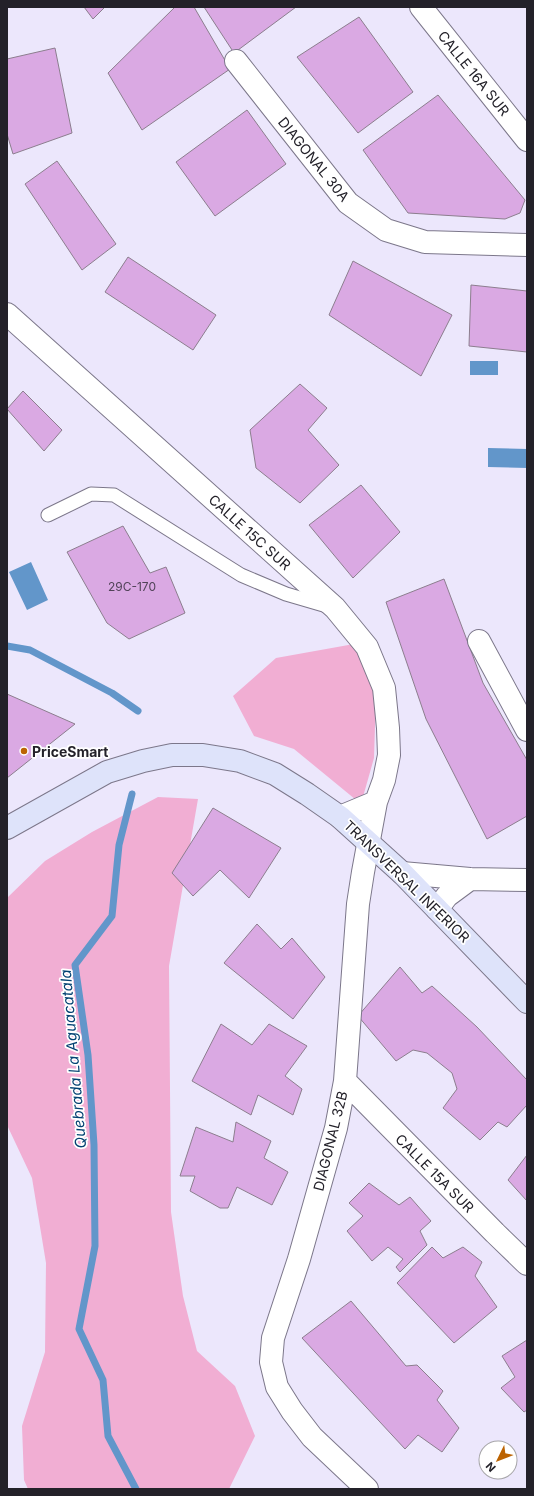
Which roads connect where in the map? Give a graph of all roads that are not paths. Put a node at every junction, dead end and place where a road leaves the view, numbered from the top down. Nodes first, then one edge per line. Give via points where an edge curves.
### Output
1 (421, 7) edge
2 (236, 61) dead end
3 (527, 140) edge
4 (527, 245) edge
5 (7, 314) edge
6 (48, 515) dead end
7 (335, 608) junction
8 (479, 641) dead end
9 (527, 730) edge
10 (376, 802) junction
11 (340, 817) junction
12 (7, 828) edge
13 (368, 841) junction
14 (402, 873) junction
15 (470, 879) junction
16 (527, 880) edge
17 (437, 909) junction
18 (527, 1002) edge
19 (345, 1081) junction
20 (527, 1264) edge
21 (366, 1489) edge

1 - 3 street, CALLE 16A SUR
2 - 4 street, DIAGONAL 30A via 348,203 386,230 425,242
5 - 7 street, CALLE 15C SUR
6 - 7 lane via 91,494 114,495 241,575 286,594
7 - 10 street, CALLE 15C SUR via 366,647 384,688 389,755
8 - 9 street
10 - 11 street
10 - 13 street, CALLE 15C SUR
11 - 12 main road, TRANSVERSAL INFERIOR via 275,774 240,761 203,755 172,755 107,772
11 - 13 main road, TRANSVERSAL INFERIOR
13 - 14 main road, TRANSVERSAL INFERIOR
13 - 19 street, DIAGONAL 32B via 358,904
14 - 15 street
14 - 17 main road, TRANSVERSAL INFERIOR
15 - 16 street
15 - 17 street via 447,896
17 - 18 main road, TRANSVERSAL INFERIOR
19 - 20 street, CALLE 15A SUR
19 - 21 street, DIAGONAL 32B via 336,1128 273,1338 271,1362 277,1387 292,1411 312,1437

